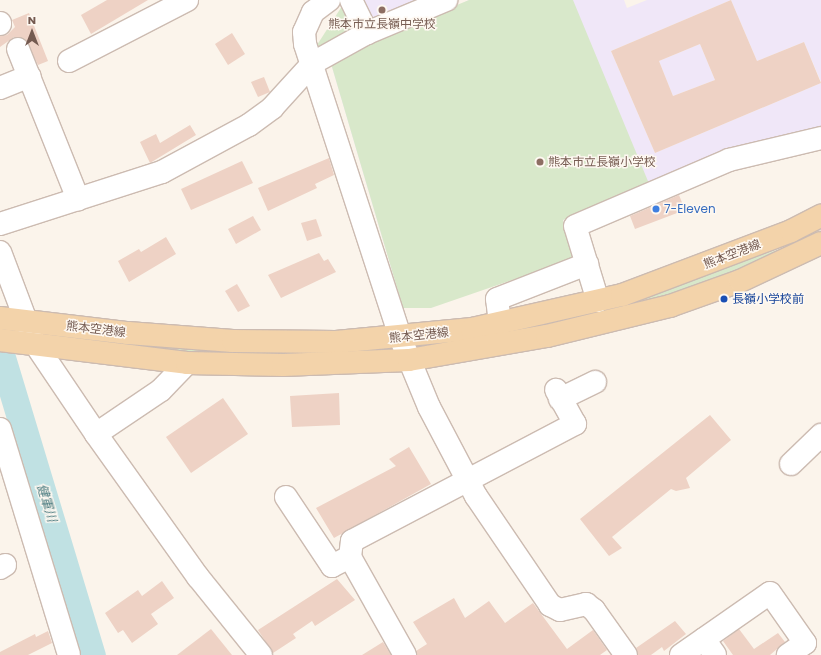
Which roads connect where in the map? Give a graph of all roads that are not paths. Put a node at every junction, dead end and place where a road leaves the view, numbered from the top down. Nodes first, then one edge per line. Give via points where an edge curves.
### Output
1 (187, 0) edge
2 (329, 0) edge
3 (351, 0) edge
4 (446, 0) edge
5 (367, 33) junction
6 (18, 49) dead end
7 (69, 61) dead end
8 (313, 63) junction
9 (30, 76) junction
10 (0, 88) edge
11 (821, 138) edge
12 (78, 199) junction
13 (821, 216) edge
14 (0, 224) edge
15 (821, 243) edge
16 (0, 252) edge
17 (587, 264) junction
18 (598, 301) junction
19 (0, 318) edge
20 (26, 321) junction
21 (500, 323) junction
22 (400, 337) junction
23 (0, 340) edge
24 (34, 342) junction
25 (409, 360) junction
26 (187, 363) junction
27 (595, 382) dead end
28 (0, 430) edge
29 (96, 434) junction
30 (821, 436) edge
31 (791, 464) dead end
32 (466, 480) junction
33 (286, 497) dead end
34 (350, 557) junction
35 (709, 647) edge
36 (69, 655) edge
37 (261, 655) edge
38 (405, 655) edge
39 (626, 655) edge
40 (681, 655) edge
41 (788, 655) edge

1 - 7 street
2 - 8 street via 313,12 304,32 305,44
3 - 5 street
4 - 5 street
5 - 8 street
6 - 9 street
8 - 12 street via 272,108 249,125 162,172
8 - 22 street
9 - 10 street
9 - 12 street
11 - 17 street via 729,160 575,226
12 - 14 street
13 - 18 main road, 熊本空港線 via 791,232 622,295
15 - 25 main road, 熊本空港線 via 740,282 670,306 547,336
16 - 20 street
17 - 18 street
17 - 21 street via 497,299
18 - 21 main road, 熊本空港線
19 - 20 main road, 熊本空港線
20 - 22 main road, 熊本空港線 via 128,334 233,341 336,342
20 - 24 street
21 - 22 main road, 熊本空港線 via 472,329
22 - 25 street
23 - 24 main road, 熊本空港線
24 - 26 main road, 熊本空港線
24 - 29 street
25 - 26 main road, 熊本空港線 via 283,365
25 - 32 street via 429,407
26 - 29 street via 161,390
27 - 32 street via 558,395 575,424
28 - 36 street
29 - 37 street via 198,576
30 - 31 street
32 - 34 street via 352,541
32 - 39 street via 550,604 560,610 586,604 594,610
33 - 34 street via 332,566
34 - 38 street
35 - 40 street
35 - 41 street via 770,593 804,643

